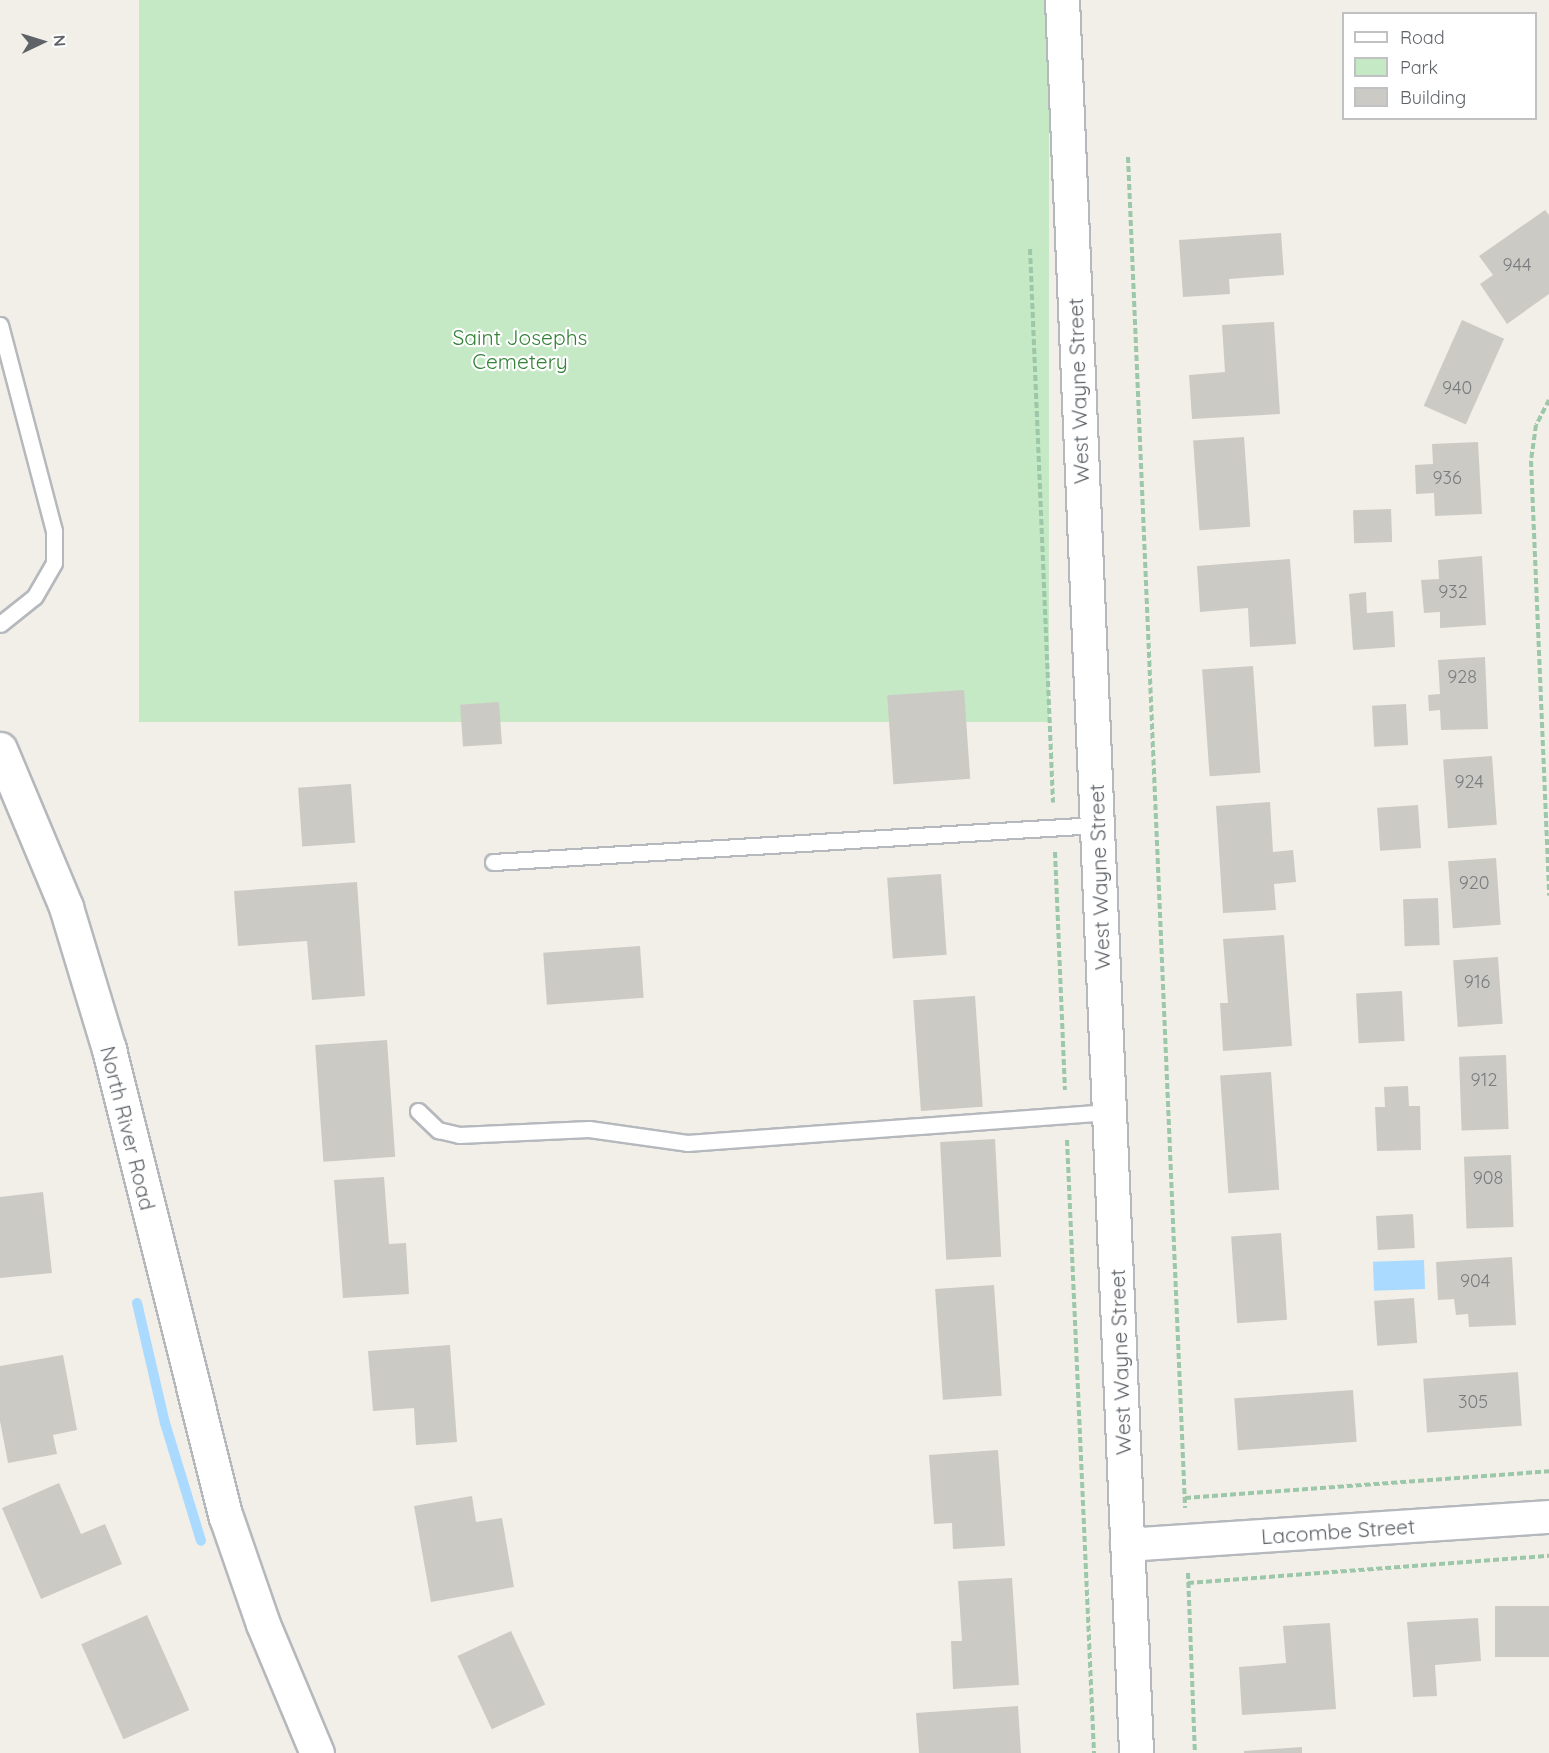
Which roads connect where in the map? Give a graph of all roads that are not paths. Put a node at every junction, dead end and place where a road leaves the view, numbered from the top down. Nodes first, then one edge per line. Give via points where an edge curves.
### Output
1 (1062, 0) edge
2 (0, 325) edge
3 (0, 624) edge
4 (0, 749) edge
5 (1096, 825) junction
6 (493, 862) dead end
7 (418, 1111) dead end
8 (1109, 1112) junction
9 (1549, 1517) edge
10 (1127, 1545) junction
11 (316, 1753) edge
12 (1136, 1753) edge

1 - 5 street, West Wayne Street
2 - 3 lane via 54,531 54,563 34,597
4 - 11 street, North River Road via 66,907 109,1048 226,1517 263,1624
5 - 6 lane
5 - 8 street, West Wayne Street
7 - 8 lane via 438,1130 459,1136 589,1129 687,1143
8 - 10 street, West Wayne Street
9 - 10 street, Lacombe Street
10 - 12 street, West Wayne Street

